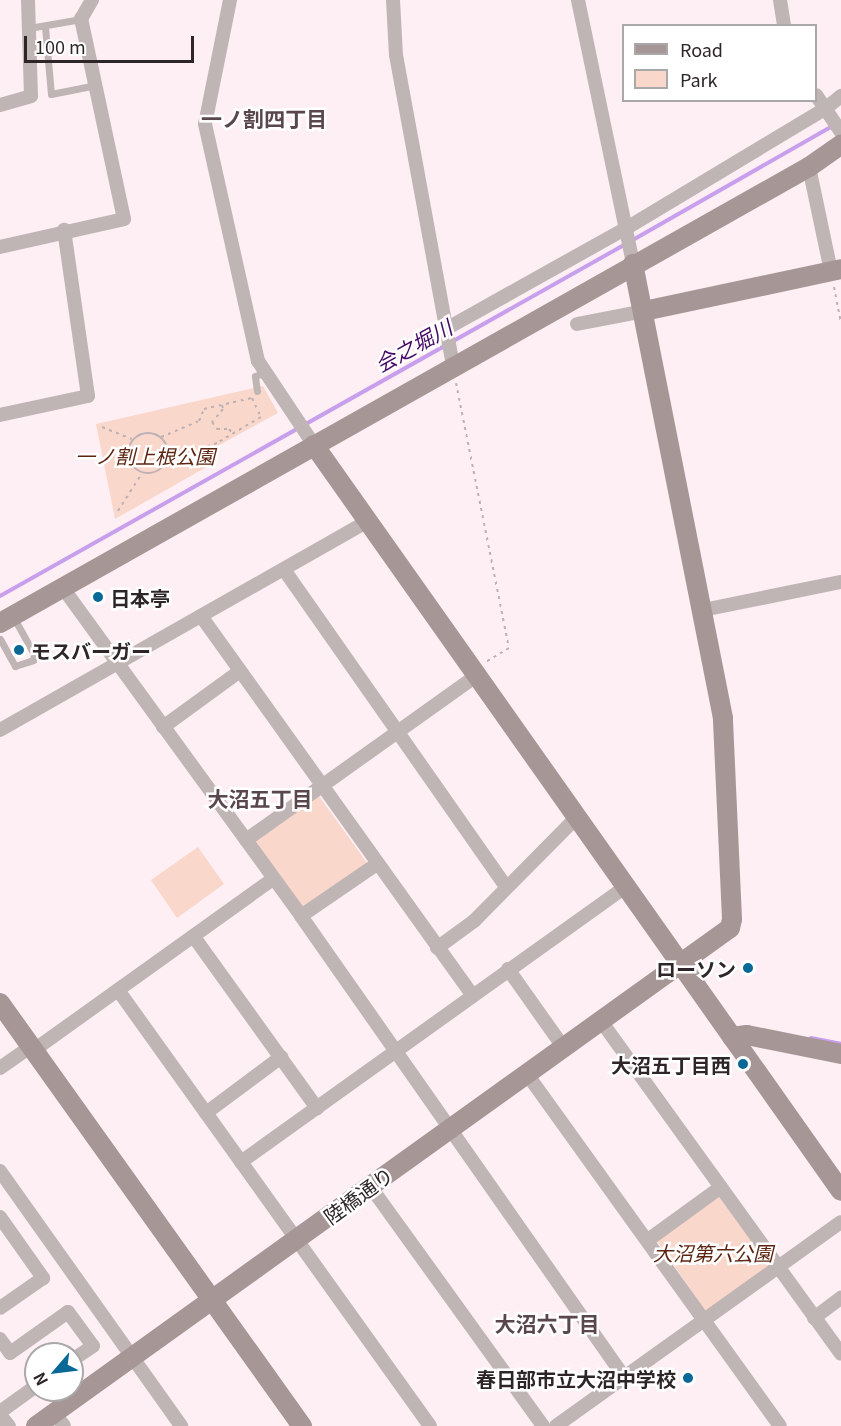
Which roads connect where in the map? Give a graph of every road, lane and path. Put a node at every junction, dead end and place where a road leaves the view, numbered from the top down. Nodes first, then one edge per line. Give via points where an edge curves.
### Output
1 (28, 0) edge
2 (92, 0) edge
3 (230, 0) edge
4 (393, 0) edge
5 (578, 0) edge
6 (780, 0) edge
7 (81, 19) junction
8 (784, 24) edge
9 (45, 27) junction
10 (29, 28) junction
11 (96, 85) junction
12 (841, 96) edge
13 (817, 97) edge
14 (0, 105) edge
15 (826, 111) junction
16 (840, 135) edge
17 (809, 167) junction
18 (625, 229) junction
19 (64, 230) junction
20 (0, 247) edge
21 (631, 255) junction
22 (836, 270) edge
23 (644, 311) junction
24 (841, 322) edge
25 (577, 324) dead end
26 (444, 330) junction
27 (451, 357) junction
28 (266, 372) junction
29 (257, 391) dead end
30 (222, 405) junction
31 (0, 415) edge
32 (102, 426) dead end
33 (233, 434) junction
34 (161, 438) junction
35 (311, 439) junction
36 (132, 440) junction
37 (166, 461) junction
38 (142, 472) junction
39 (118, 511) dead end
40 (368, 521) junction
41 (285, 571) junction
42 (841, 582) edge
43 (63, 588) junction
44 (703, 610) junction
45 (201, 616) junction
46 (15, 618) edge
47 (0, 639) edge
48 (118, 663) junction
49 (240, 672) junction
50 (475, 673) junction
51 (163, 726) junction
52 (0, 730) edge
53 (398, 730) junction
54 (321, 786) junction
55 (577, 817) junction
56 (246, 840) junction
57 (377, 864) junction
58 (273, 879) junction
59 (626, 886) junction
60 (506, 887) junction
61 (301, 916) junction
62 (194, 937) junction
63 (436, 948) junction
64 (682, 966) junction
65 (508, 969) junction
66 (118, 990) junction
67 (473, 996) junction
68 (0, 1002) edge
69 (602, 1021) junction
70 (732, 1037) junction
71 (33, 1048) junction
72 (564, 1048) junction
73 (395, 1052) junction
74 (841, 1054) edge
75 (281, 1057) junction
76 (0, 1068) edge
77 (527, 1074) junction
78 (317, 1108) junction
79 (206, 1113) junction
80 (450, 1130) junction
81 (241, 1162) junction
82 (0, 1171) edge
83 (370, 1186) junction
84 (721, 1187) junction
85 (841, 1191) edge
86 (0, 1217) edge
87 (841, 1222) edge
88 (297, 1239) junction
89 (648, 1240) junction
90 (779, 1268) junction
91 (841, 1298) edge
92 (211, 1299) junction
93 (1, 1306) edge
94 (814, 1318) junction
95 (705, 1320) junction
96 (0, 1339) edge
97 (26, 1342) edge
98 (24, 1343) edge
99 (84, 1352) edge
100 (841, 1354) edge
101 (131, 1357) junction
102 (624, 1377) junction
103 (24, 1395) edge
104 (0, 1413) edge
105 (59, 1419) edge
106 (9, 1426) edge
107 (36, 1426) edge
108 (181, 1426) edge
109 (302, 1426) edge
110 (430, 1426) edge
111 (543, 1426) edge
112 (556, 1426) edge
113 (780, 1426) edge

1 - 10 street
2 - 7 street
3 - 28 street via 205,124 258,361
4 - 26 street via 396,55
5 - 18 street
6 - 8 street
7 - 9 lane
7 - 11 street
9 - 10 lane
9 - 11 lane via 51,94
10 - 14 street via 31,96
11 - 19 street via 124,219
12 - 15 street
13 - 15 street
15 - 16 street
15 - 18 street
16 - 17 street
17 - 21 street
17 - 22 street
18 - 21 street
18 - 26 street
19 - 20 street
19 - 31 street via 88,396
21 - 23 street, 陸橋通り
21 - 27 street
22 - 23 street
22 - 24 path
23 - 25 street
23 - 44 street, 陸橋通り
26 - 27 street
27 - 35 street
27 - 50 path via 509,648
28 - 29 lane via 255,376
28 - 35 street
30 - 33 path via 224,409 212,422 217,429 229,429
30 - 33 path via 252,398 261,417
30 - 34 path via 204,409 199,421
32 - 36 path
33 - 37 path
34 - 36 path via 147,432
34 - 37 path via 167,447
35 - 40 street
35 - 43 street
36 - 38 path via 129,460
37 - 38 path via 156,471
38 - 39 path
40 - 41 street
40 - 50 street
41 - 45 street
41 - 53 street
42 - 44 street
43 - 46 street
43 - 48 street
44 - 64 street, 陸橋通り via 723,718 732,919 724,934
45 - 48 street
45 - 49 street
46 - 47 lane via 34,654 33,660 15,666
48 - 51 street
48 - 52 street
49 - 51 street
49 - 54 street
50 - 53 street
50 - 55 street
51 - 56 street
53 - 54 street
53 - 60 street
54 - 56 street
54 - 57 street
55 - 59 street
55 - 60 street
56 - 58 street
57 - 61 street
57 - 63 street
58 - 61 street
58 - 62 street
59 - 64 street
59 - 65 street
60 - 63 street via 474,921
61 - 73 street
62 - 66 street
62 - 75 street
63 - 67 street
64 - 69 street, 陸橋通り
64 - 70 street
65 - 67 street
65 - 72 street
66 - 71 street
66 - 79 street
67 - 73 street
68 - 71 street
69 - 72 street, 陸橋通り
69 - 84 street
70 - 74 street via 747,1035
70 - 85 street
71 - 76 street
71 - 92 street
72 - 77 street, 陸橋通り
73 - 78 street
73 - 80 street
75 - 78 street
75 - 79 street
77 - 80 street, 陸橋通り
77 - 89 street
78 - 81 street
79 - 81 street
80 - 83 street, 陸橋通り
80 - 102 street
81 - 88 street
82 - 101 street
83 - 88 street, 陸橋通り
83 - 111 street
84 - 89 street
84 - 90 street
86 - 93 street via 43,1278
87 - 90 street
88 - 92 street, 陸橋通り
88 - 110 street
89 - 95 street
90 - 94 street
90 - 95 street
91 - 94 street
92 - 101 street, 陸橋通り
92 - 109 street
94 - 100 street
95 - 102 street
95 - 113 street
96 - 98 street via 10,1353
97 - 99 street via 68,1312 93,1346
101 - 105 street, 陸橋通り
101 - 108 street
102 - 112 street
103 - 104 street
104 - 106 street
105 - 107 street, 陸橋通り

